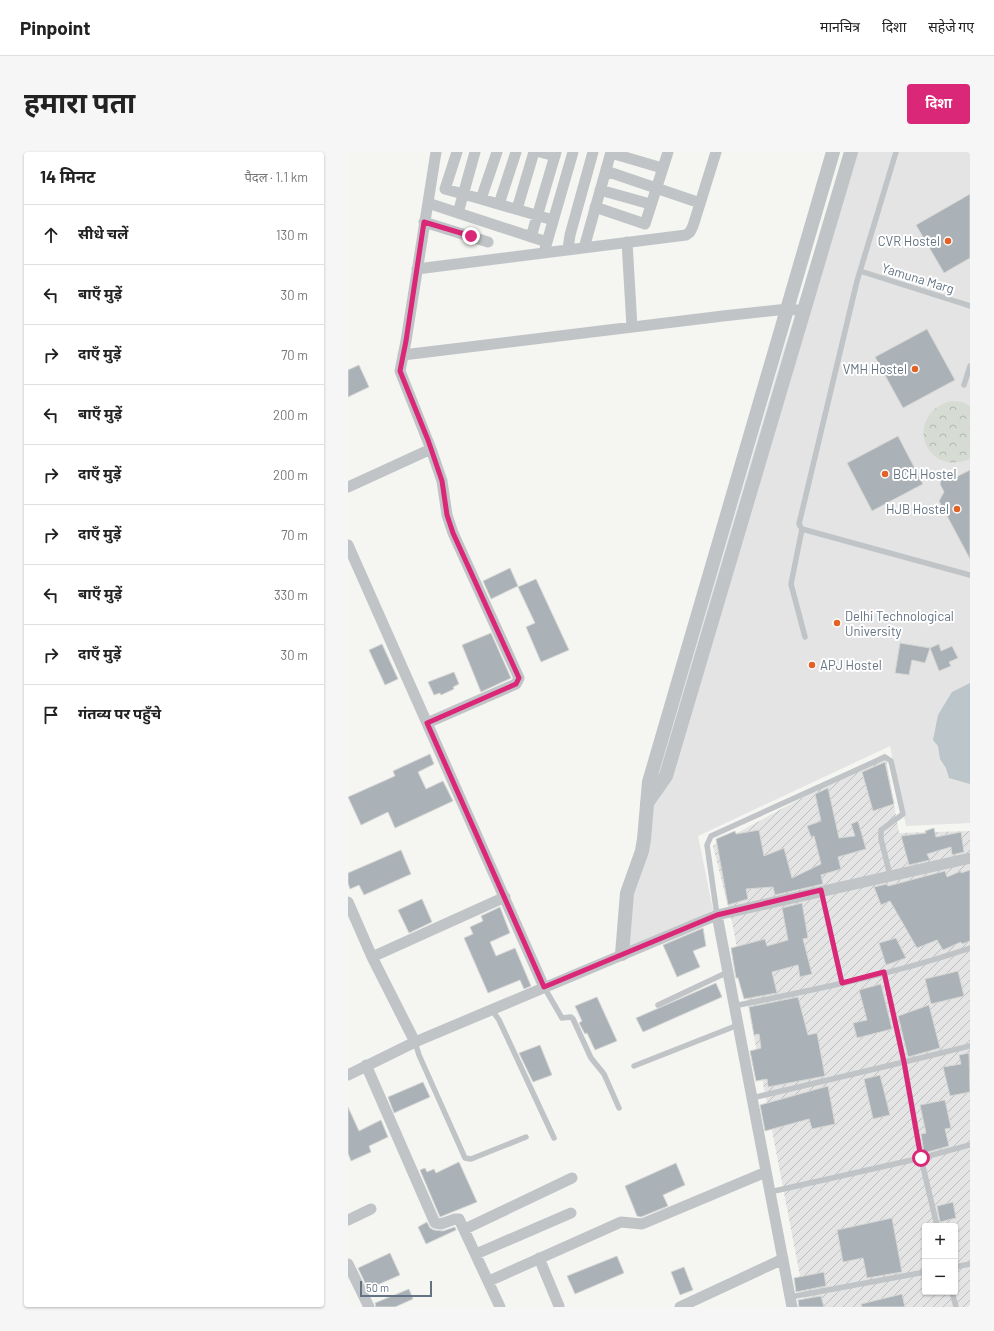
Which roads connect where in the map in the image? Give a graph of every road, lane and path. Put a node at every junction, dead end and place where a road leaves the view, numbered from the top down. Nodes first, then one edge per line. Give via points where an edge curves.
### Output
1 (436, 152) edge
2 (457, 152) edge
3 (475, 152) edge
4 (497, 152) edge
5 (516, 152) edge
6 (534, 152) edge
7 (540, 152) edge
8 (573, 152) edge
9 (593, 152) edge
10 (611, 152) edge
11 (668, 152) edge
12 (716, 152) edge
13 (833, 152) edge
14 (851, 152) edge
15 (896, 152) edge
16 (556, 154) edge
17 (662, 168) junction
18 (606, 171) junction
19 (431, 183) junction
20 (655, 187) junction
21 (445, 189) junction
22 (600, 190) junction
23 (462, 195) junction
24 (481, 199) junction
25 (700, 202) junction
26 (428, 203) junction
27 (499, 204) junction
28 (650, 204) junction
29 (596, 207) junction
30 (517, 209) junction
31 (458, 213) junction
32 (536, 215) junction
33 (553, 220) junction
34 (424, 222) junction
35 (645, 224) junction
36 (531, 237) junction
37 (650, 240) junction
38 (488, 242) dead end
39 (628, 242) junction
40 (546, 247) junction
41 (584, 248) junction
42 (568, 249) junction
43 (417, 269) junction
44 (860, 271) junction
45 (970, 306) edge
46 (788, 309) junction
47 (805, 311) junction
48 (632, 327) junction
49 (403, 355) junction
50 (970, 366) edge
51 (964, 385) dead end
52 (431, 450) junction
53 (348, 487) edge
54 (802, 529) junction
55 (348, 545) edge
56 (970, 576) edge
57 (805, 637) dead end
58 (427, 723) junction
59 (647, 803) junction
60 (970, 858) edge
61 (890, 875) junction
62 (821, 890) junction
63 (505, 897) junction
64 (348, 902) edge
65 (717, 915) junction
66 (970, 948) edge
67 (622, 954) junction
68 (372, 957) junction
69 (728, 972) junction
70 (884, 972) junction
71 (842, 983) junction
72 (544, 987) junction
73 (658, 1005) dead end
74 (734, 1006) junction
75 (492, 1010) junction
76 (738, 1026) junction
77 (415, 1042) junction
78 (970, 1046) edge
79 (904, 1062) junction
80 (366, 1065) junction
81 (634, 1066) dead end
82 (348, 1075) edge
83 (752, 1098) junction
84 (620, 1108) dead end
85 (526, 1137) dead end
86 (554, 1138) dead end
87 (970, 1145) edge
88 (921, 1158) junction
89 (766, 1172) junction
90 (572, 1178) dead end
91 (770, 1192) junction
92 (371, 1209) dead end
93 (571, 1213) dead end
94 (348, 1220) edge
95 (936, 1223) edge
96 (465, 1229) junction
97 (476, 1254) junction
98 (539, 1258) junction
99 (783, 1259) junction
100 (348, 1264) edge
101 (970, 1264) edge
102 (958, 1266) edge
103 (922, 1273) edge
104 (489, 1281) junction
105 (953, 1295) edge
106 (791, 1302) edge
107 (559, 1306) edge
108 (367, 1307) edge
109 (500, 1307) edge
110 (680, 1307) edge
111 (956, 1307) edge

1 - 19 street
2 - 21 street
3 - 23 street
4 - 24 street
5 - 27 street
6 - 30 street
7 - 16 street
8 - 33 street
9 - 42 street
10 - 17 street
10 - 18 street
11 - 17 street
12 - 25 street
13 - 46 street
14 - 47 street
15 - 44 lane
16 - 32 street
17 - 20 street
18 - 20 street
18 - 22 street
19 - 21 street
19 - 26 street
20 - 25 street
20 - 28 street
21 - 23 street
22 - 28 street
22 - 29 street
23 - 24 street
23 - 31 street
24 - 27 street
25 - 37 street via 690,232 682,236
26 - 31 street
26 - 34 street
27 - 30 street
28 - 35 street
29 - 35 street
29 - 41 street
30 - 32 street
31 - 36 street
32 - 33 street
32 - 36 street
33 - 40 street
34 - 38 street
34 - 43 street
35 - 37 street
36 - 40 street
37 - 39 street
39 - 41 street
39 - 48 street
40 - 42 street
40 - 43 street
41 - 42 street
43 - 49 street
44 - 45 lane, Yamuna Marg
44 - 54 lane via 799,522
46 - 47 street
46 - 48 street
46 - 59 street via 649,782
47 - 59 street via 666,776
48 - 49 street
49 - 52 street via 400,371
50 - 51 lane
52 - 53 street
52 - 58 street via 442,481 447,515 453,533 519,678 516,684
54 - 56 lane
54 - 57 lane via 791,584
55 - 58 street
58 - 63 street
59 - 67 street via 642,851 627,893
60 - 61 street
61 - 62 street
61 - 65 lane via 880,830 902,814 891,761 885,756 711,836 707,845
62 - 65 street
62 - 71 lane
63 - 68 street
63 - 72 street
64 - 68 street
65 - 67 street
65 - 69 street
66 - 70 lane
67 - 72 street
68 - 77 street
69 - 73 lane
69 - 74 street
70 - 71 lane
70 - 79 lane
71 - 74 lane
72 - 75 street
72 - 84 lane via 562,1018 573,1019 591,1058 604,1074
74 - 76 street
75 - 77 street
75 - 86 lane
76 - 81 lane
76 - 83 street
77 - 80 street
77 - 85 lane via 465,1158 471,1159
78 - 79 lane
79 - 83 lane
79 - 88 lane
80 - 82 street
80 - 96 street via 436,1223 441,1224 457,1218
83 - 89 street
87 - 88 lane
88 - 91 lane
88 - 95 lane
89 - 91 street
89 - 98 street via 642,1224 621,1222
90 - 96 street
91 - 99 street
92 - 94 street
93 - 97 street
96 - 97 street
97 - 104 street
98 - 104 street
98 - 107 street
99 - 106 street
99 - 110 street
100 - 108 street
101 - 102 lane
103 - 106 lane
104 - 109 street
105 - 111 lane

